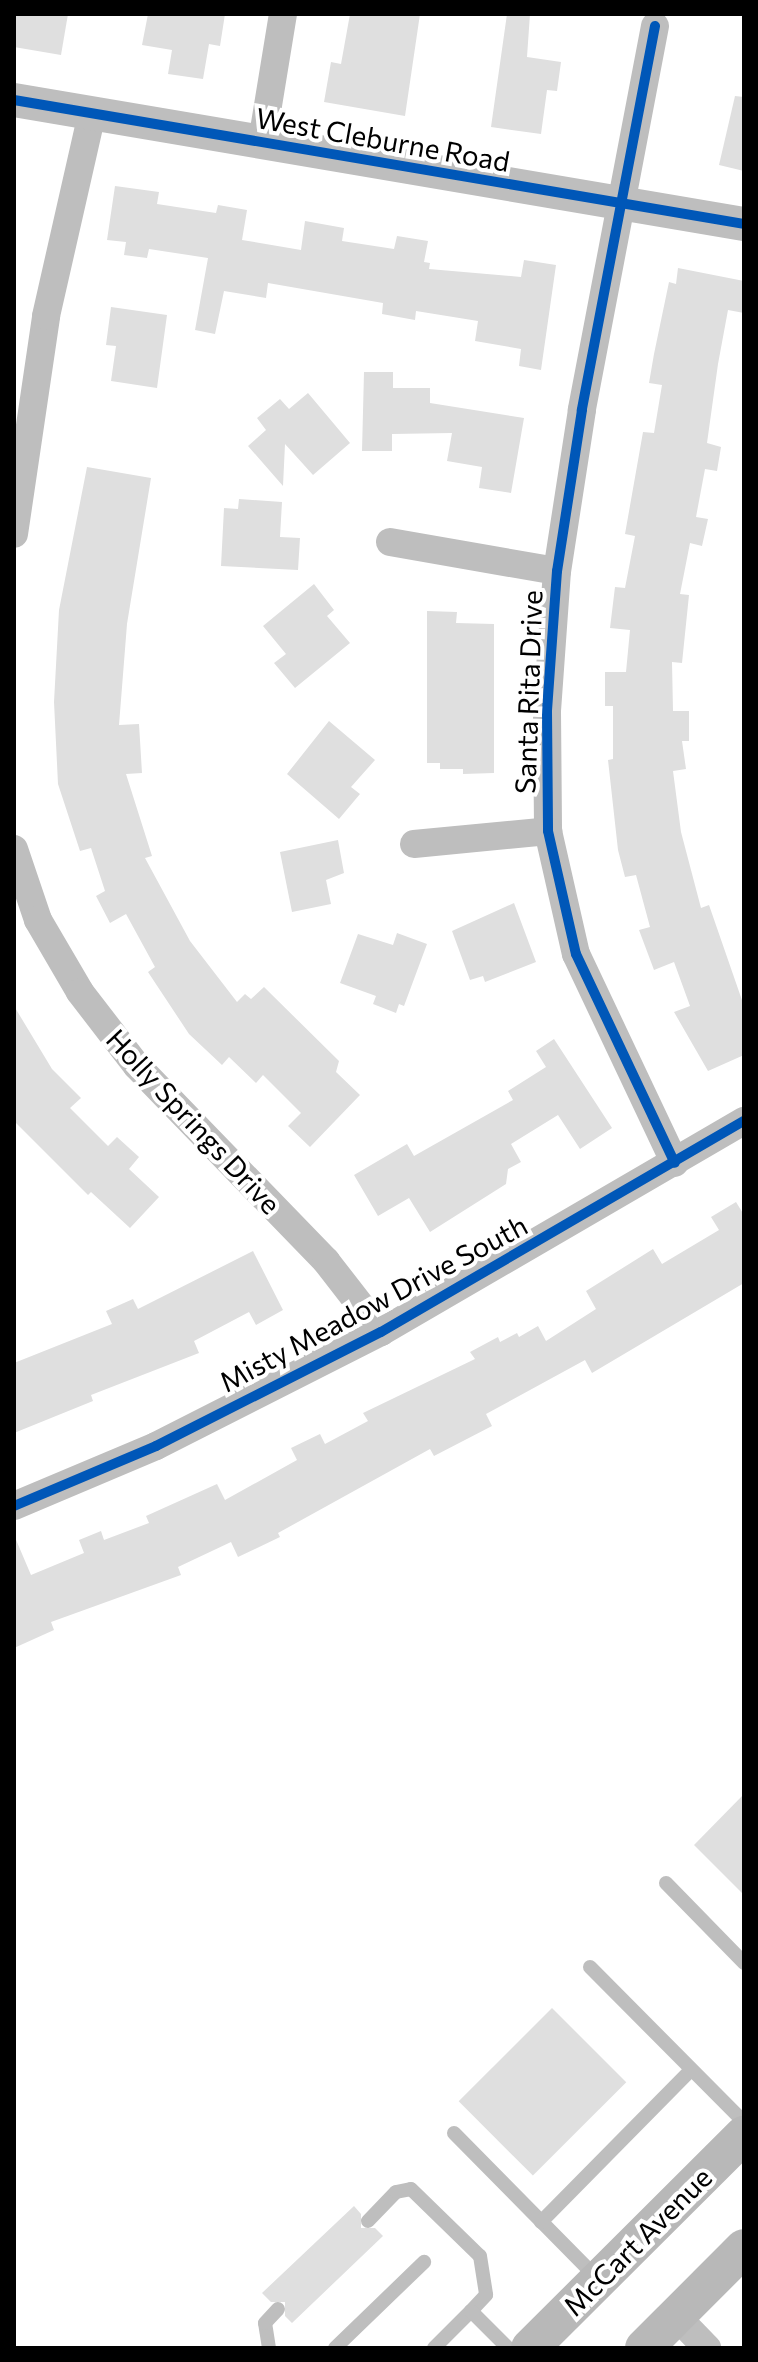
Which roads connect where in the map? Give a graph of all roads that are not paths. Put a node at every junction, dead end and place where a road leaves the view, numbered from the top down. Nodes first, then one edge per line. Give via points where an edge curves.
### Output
1 (283, 14) edge
2 (655, 26) dead end
3 (14, 100) edge
4 (92, 114) junction
5 (262, 142) junction
6 (621, 204) junction
7 (744, 224) edge
8 (14, 534) edge
9 (390, 542) dead end
10 (557, 571) junction
11 (548, 831) junction
12 (414, 844) dead end
13 (14, 849) edge
14 (744, 1121) edge
15 (675, 1163) junction
16 (381, 1332) junction
17 (14, 1506) edge
18 (666, 1883) dead end
19 (744, 1963) edge
20 (590, 1967) dead end
21 (691, 2070) junction
22 (744, 2122) edge
23 (454, 2133) dead end
24 (744, 2135) edge
25 (368, 2221) dead end
26 (541, 2222) junction
27 (744, 2248) edge
28 (424, 2262) dead end
29 (597, 2279) junction
30 (278, 2309) dead end
31 (471, 2311) junction
32 (676, 2316) junction
33 (269, 2348) edge
34 (335, 2348) edge
35 (434, 2348) edge
36 (508, 2348) edge
37 (530, 2348) edge
38 (644, 2348) edge
39 (707, 2348) edge

1 - 5 street
2 - 6 street, Santa Rita Drive
3 - 4 street, West Cleburne Road
4 - 5 street, West Cleburne Road
4 - 8 street via 46,316
5 - 6 street, West Cleburne Road
6 - 7 street, West Cleburne Road
6 - 10 street, Santa Rita Drive
9 - 10 street
10 - 11 street, Santa Rita Drive via 547,712
11 - 12 street
11 - 15 street, Santa Rita Drive via 576,954
13 - 16 street, Holly Springs Drive via 38,920 99,1017 137,1066 326,1261
14 - 15 street, Misty Meadow Drive South
15 - 16 street, Misty Meadow Drive South
16 - 17 street, Misty Meadow Drive South via 156,1446
18 - 19 lane
20 - 21 lane
21 - 22 lane
21 - 26 lane
23 - 26 lane
24 - 29 main road, McCart Avenue
25 - 31 lane via 396,2192 411,2189 480,2256 486,2295
26 - 29 lane
27 - 32 main road
28 - 34 lane
29 - 37 main road, McCart Avenue
30 - 33 lane via 265,2323
31 - 35 lane
31 - 36 lane
32 - 38 main road
32 - 39 street

